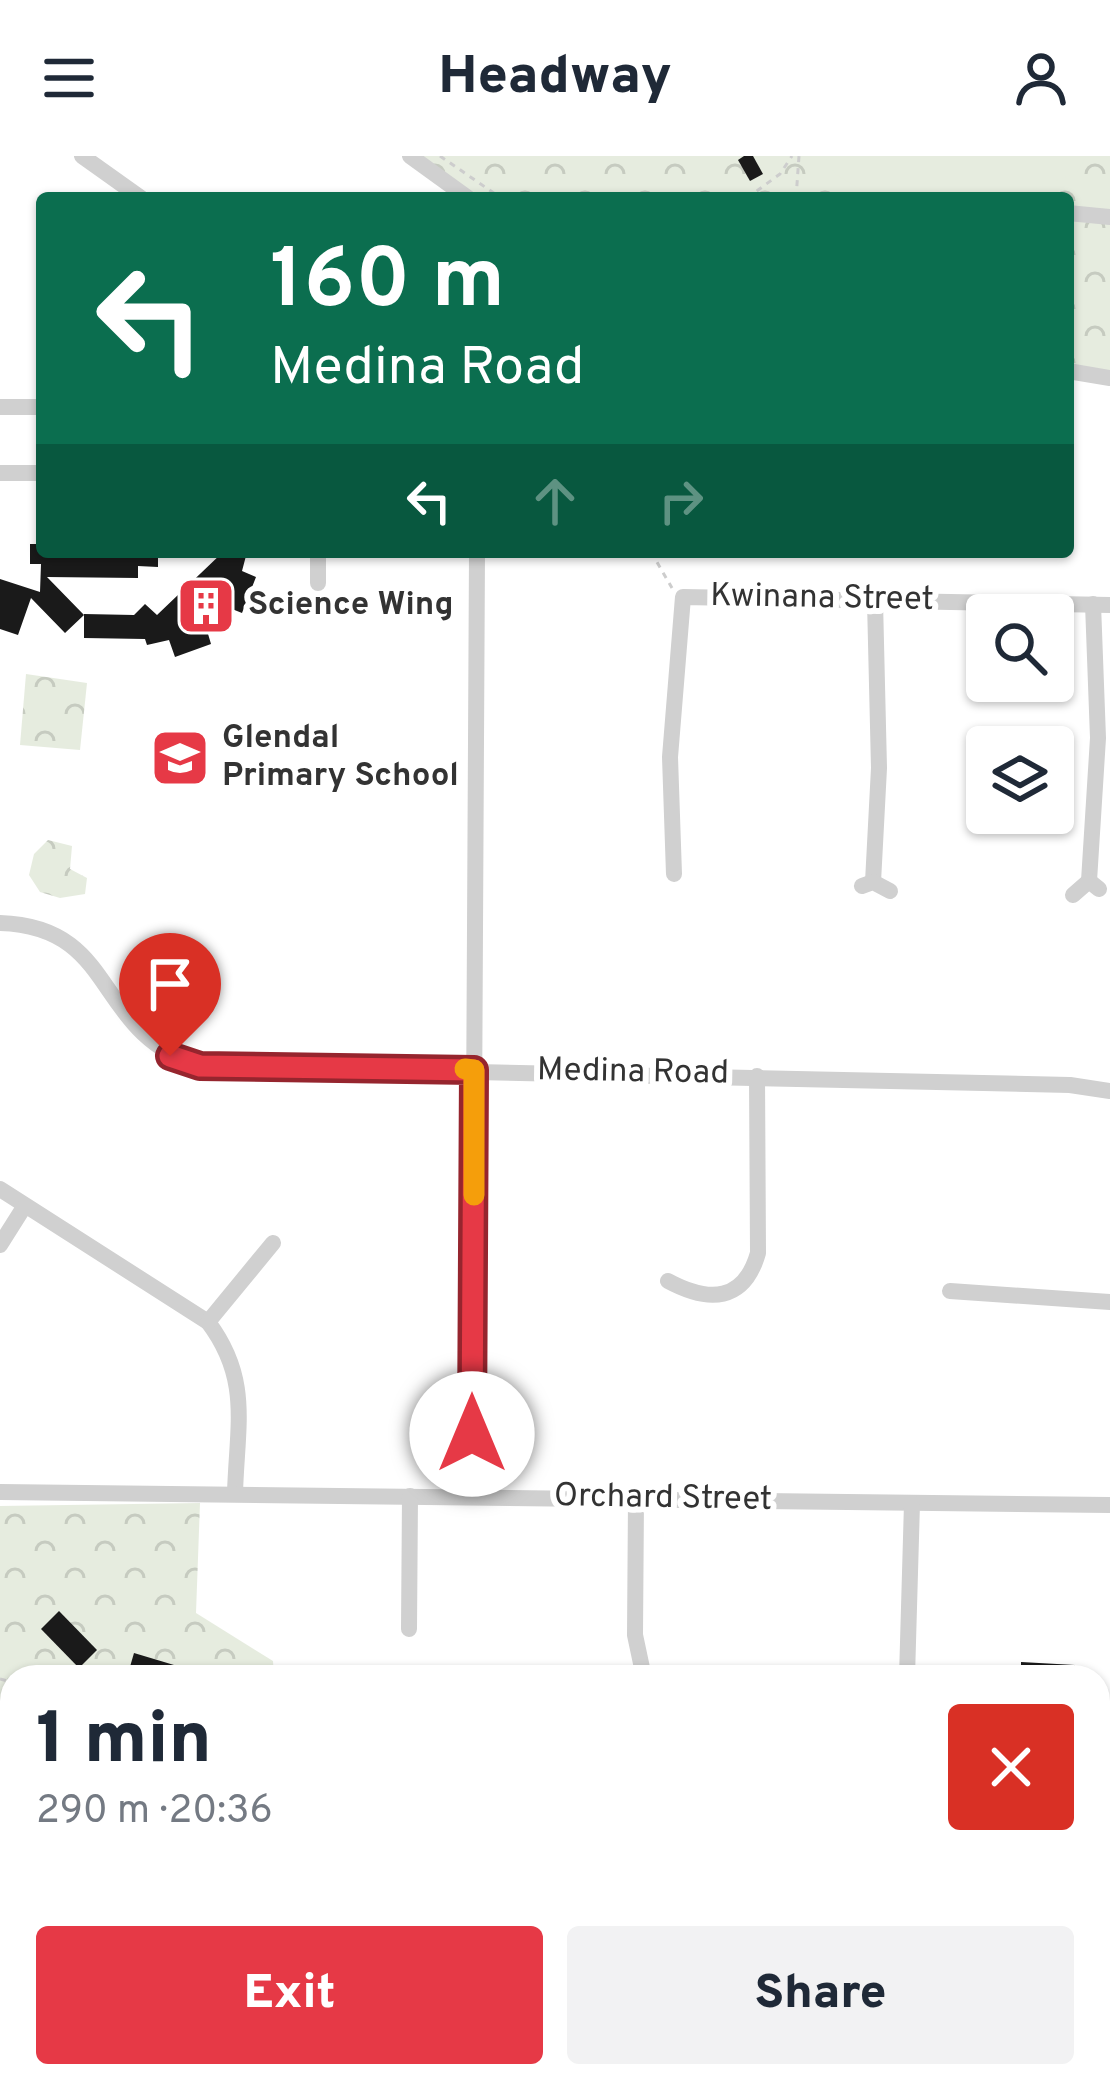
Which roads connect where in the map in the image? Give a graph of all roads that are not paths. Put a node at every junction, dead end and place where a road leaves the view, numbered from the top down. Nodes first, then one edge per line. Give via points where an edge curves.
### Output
1 (82, 156) edge
2 (410, 156) edge
3 (133, 192) edge
4 (460, 192) edge
5 (1074, 214) edge
6 (1110, 217) edge
7 (1074, 372) edge
8 (1110, 378) edge
9 (0, 407) edge
10 (36, 407) edge
11 (0, 472) edge
12 (36, 473) edge
13 (318, 558) edge
14 (478, 558) edge
15 (319, 583) dead end
16 (874, 601) junction
17 (1101, 604) edge
18 (672, 880) dead end
19 (875, 886) dead end
20 (1073, 896) dead end
21 (0, 923) edge
22 (474, 1070) junction
23 (757, 1076) junction
24 (1110, 1091) edge
25 (0, 1189) edge
26 (24, 1207) junction
27 (273, 1244) dead end
28 (0, 1245) edge
29 (668, 1281) dead end
30 (950, 1292) dead end
31 (1110, 1302) edge
32 (208, 1322) junction
33 (0, 1492) edge
34 (235, 1493) junction
35 (472, 1495) junction
36 (410, 1496) junction
37 (636, 1499) junction
38 (912, 1502) junction
39 (1110, 1505) edge
40 (409, 1629) dead end
41 (641, 1665) edge
42 (907, 1665) edge

1 - 3 street
2 - 4 street
5 - 6 street
7 - 8 street
9 - 10 street
11 - 12 street
13 - 15 street
14 - 22 street
16 - 17 street, Kwinana Street
16 - 18 street, Kwinana Street via 679,600
16 - 19 street
17 - 20 street via 1094,885
21 - 22 street, Medina Road via 32,924 68,940 149,1043 200,1066
22 - 23 street, Medina Road
22 - 35 street
23 - 24 street, Medina Road
23 - 29 street via 753,1271 731,1294 712,1297
25 - 26 street
26 - 28 street
26 - 32 street
27 - 32 street
30 - 31 street
32 - 34 street via 238,1379
33 - 34 street, Orchard Street
34 - 36 street, Orchard Street
35 - 36 street, Orchard Street
35 - 37 street, Orchard Street
36 - 40 street
37 - 38 street, Orchard Street
37 - 41 street
38 - 39 street, Orchard Street
38 - 42 street

